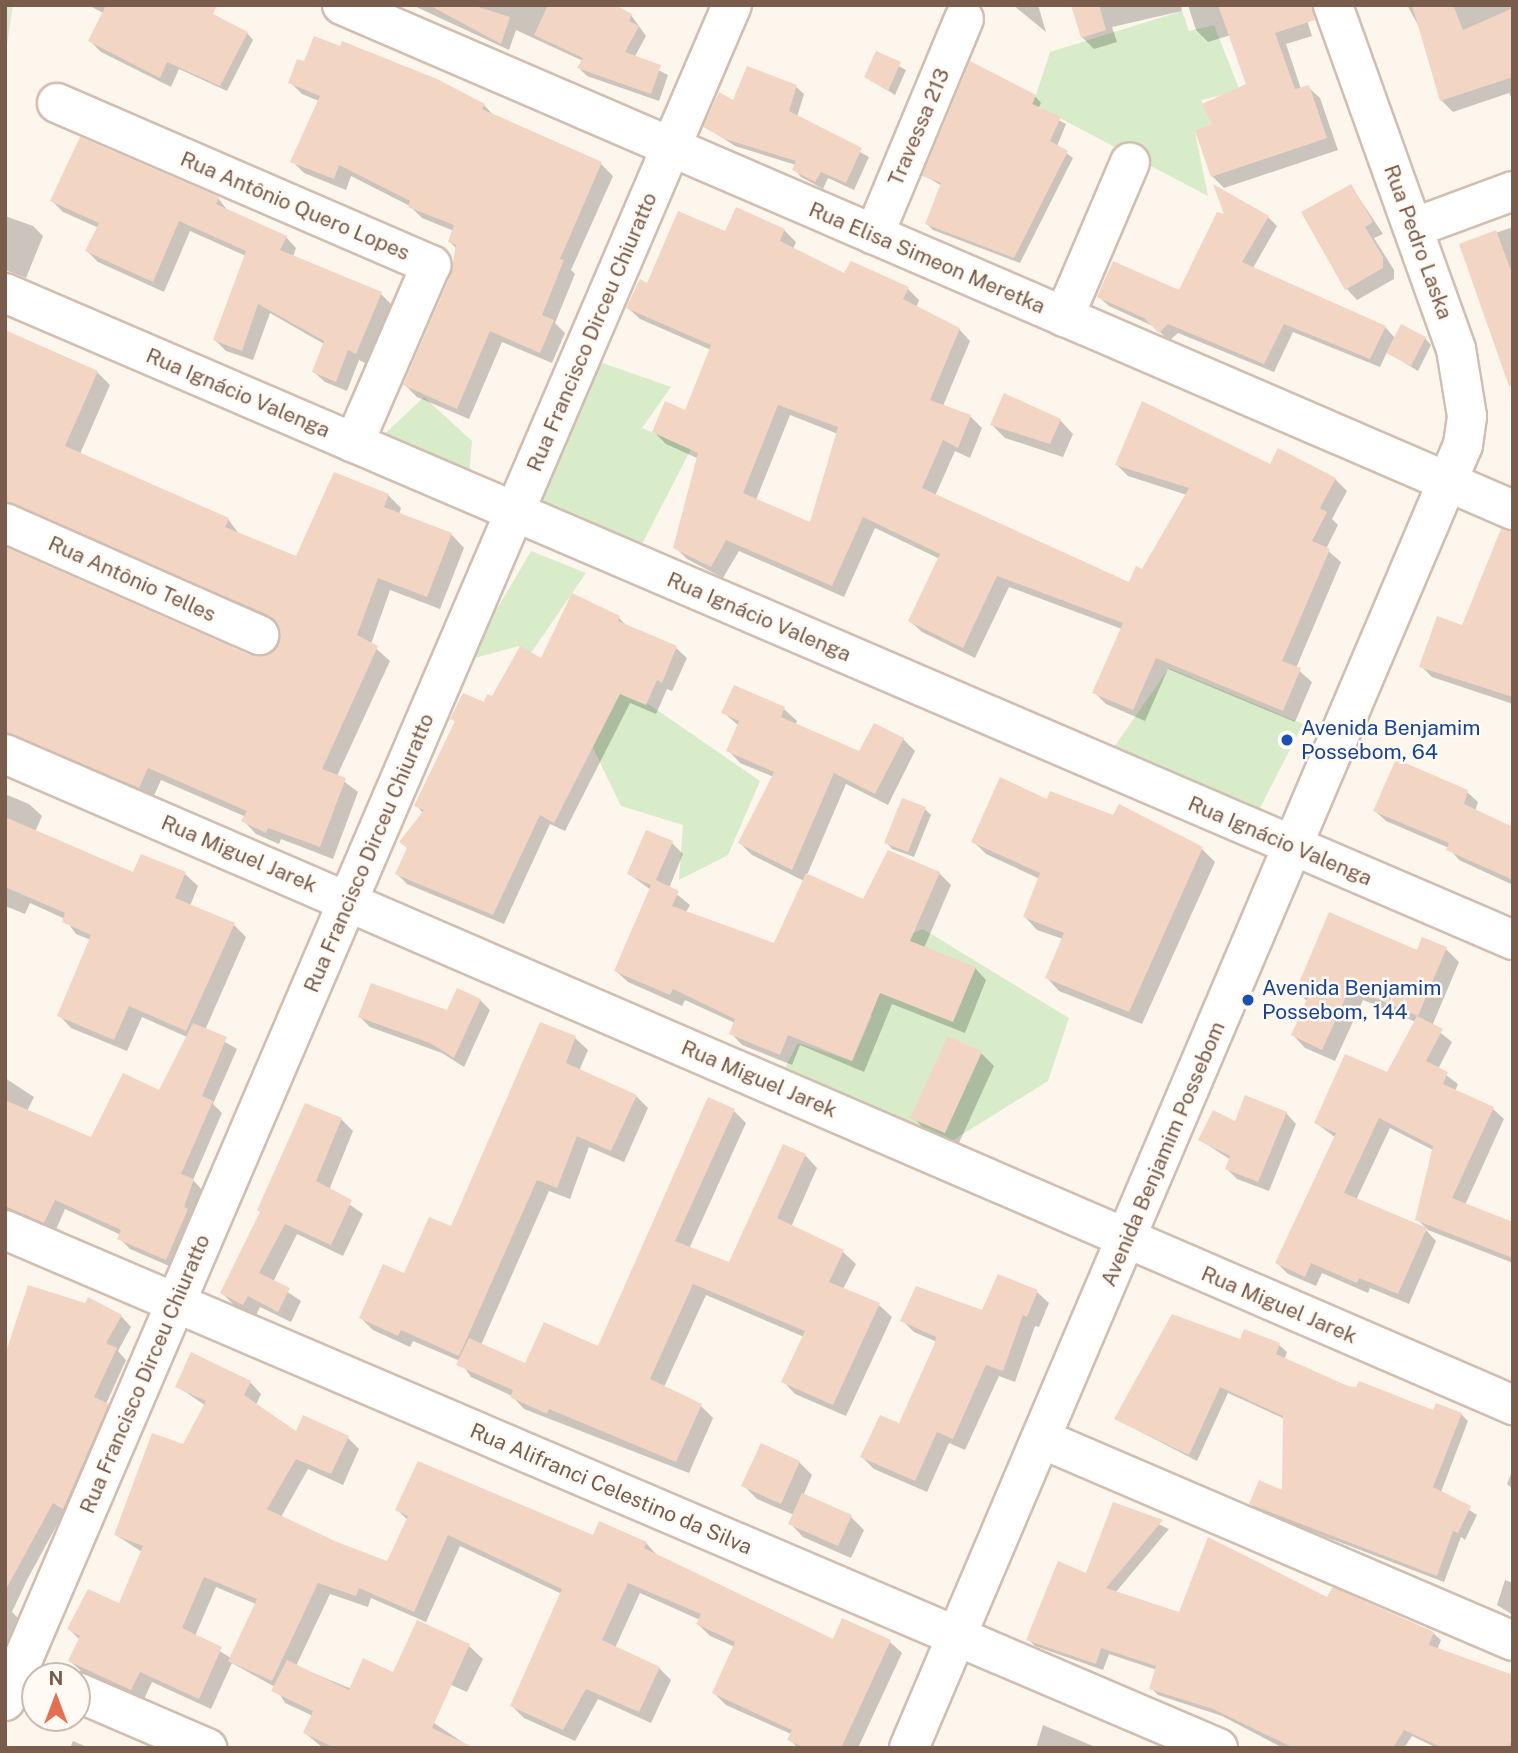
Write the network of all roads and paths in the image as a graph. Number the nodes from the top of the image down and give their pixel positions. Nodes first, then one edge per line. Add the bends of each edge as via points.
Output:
1 (342, 5) edge
2 (732, 5) edge
3 (1334, 5) edge
4 (964, 19) dead end
5 (57, 103) dead end
6 (671, 147) junction
7 (1130, 162) dead end
8 (1513, 191) edge
9 (1413, 228) junction
10 (874, 235) junction
11 (5, 293) edge
12 (1064, 317) junction
13 (354, 443) junction
14 (1450, 483) junction
15 (1513, 510) edge
16 (515, 512) junction
17 (5, 523) edge
18 (259, 635) dead end
19 (5, 754) edge
20 (1295, 847) junction
21 (348, 902) junction
22 (1513, 940) edge
23 (5, 1230) edge
24 (1127, 1239) junction
25 (176, 1303) junction
26 (1513, 1405) edge
27 (1042, 1439) junction
28 (957, 1636) junction
29 (1513, 1641) edge
30 (17, 1677) edge
31 (91, 1698) edge
32 (206, 1748) edge
33 (909, 1748) edge
34 (1218, 1748) edge

1 - 6 street, Rua Elisa Simeon Meretka
2 - 6 street, Rua Francisco Dirceu Chiuratto
3 - 9 street, Rua Pedro Laska
4 - 10 street, Travessa 213
5 - 13 street, Rua Antônio Quero Lopes via 431,265
6 - 10 street, Rua Elisa Simeon Meretka
6 - 16 street, Rua Francisco Dirceu Chiuratto
7 - 12 street
8 - 9 street
9 - 14 street, Rua Pedro Laska via 1465,382 1466,426
10 - 12 street, Rua Elisa Simeon Meretka
11 - 13 street, Rua Ignácio Valenga
12 - 14 street, Rua Elisa Simeon Meretka
13 - 16 street, Rua Ignácio Valenga
14 - 15 street, Rua Elisa Simeon Meretka
14 - 20 street, Avenida Benjamim Possebom
16 - 20 street, Rua Ignácio Valenga
16 - 21 street, Rua Francisco Dirceu Chiuratto
17 - 18 street, Rua Antônio Telles
19 - 21 street, Rua Miguel Jarek
20 - 22 street, Rua Ignácio Valenga
20 - 24 street, Avenida Benjamim Possebom
21 - 24 street, Rua Miguel Jarek
21 - 25 street, Rua Francisco Dirceu Chiuratto
23 - 25 street, Rua Alifranci Celestino da Silva
24 - 26 street, Rua Miguel Jarek
24 - 27 street, Avenida Benjamim Possebom
25 - 28 street, Rua Alifranci Celestino da Silva
25 - 30 street, Rua Francisco Dirceu Chiuratto
27 - 28 street, Avenida Benjamim Possebom
27 - 29 street
28 - 33 street, Avenida Benjamim Possebom
28 - 34 street, Rua Alifranci Celestino da Silva
31 - 32 street

